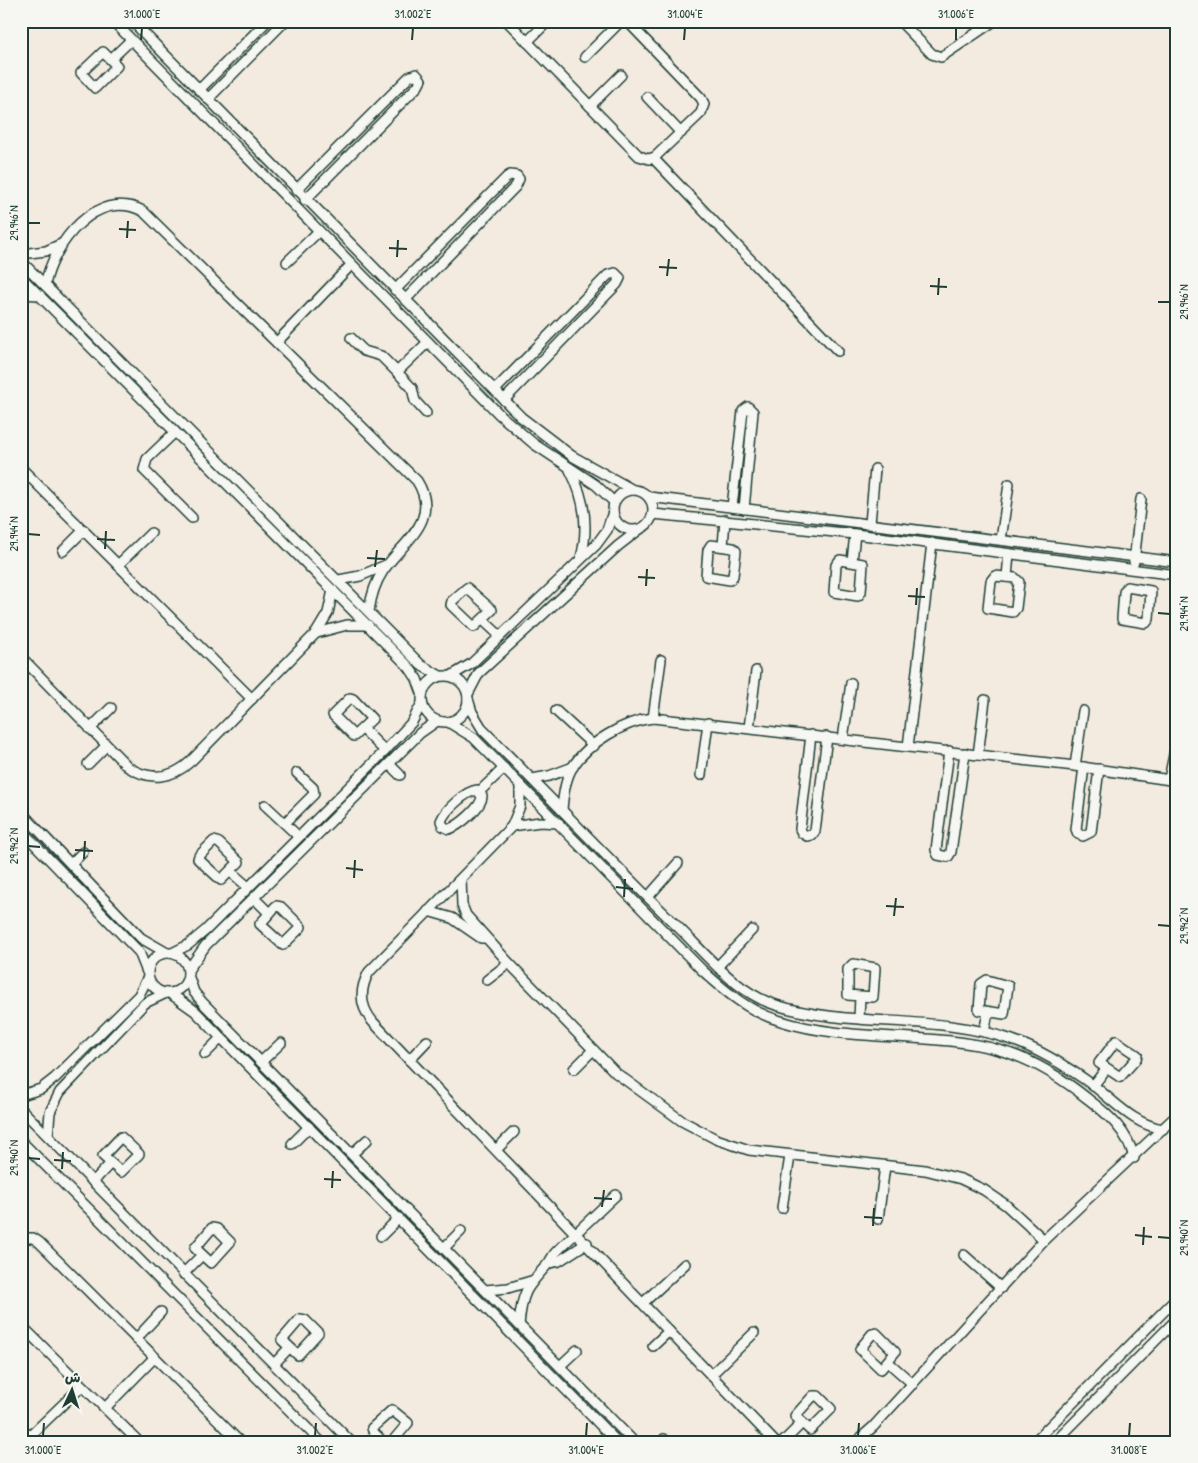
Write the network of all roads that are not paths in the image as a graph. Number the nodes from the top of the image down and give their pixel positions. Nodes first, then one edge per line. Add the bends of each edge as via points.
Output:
1 (113, 21) edge
2 (132, 21) edge
3 (267, 21) edge
4 (285, 21) edge
5 (507, 21) edge
6 (548, 21) edge
7 (621, 21) edge
8 (900, 21) edge
9 (993, 21) edge
10 (631, 23) edge
11 (254, 34) junction
12 (131, 40) junction
13 (528, 42) junction
14 (264, 43) junction
15 (585, 57) dead end
16 (111, 59) dead end
17 (621, 75) dead end
18 (198, 90) junction
19 (646, 97) dead end
20 (208, 100) junction
21 (590, 106) junction
22 (380, 107) junction
23 (389, 116) junction
24 (681, 133) junction
25 (264, 158) junction
26 (653, 158) junction
27 (254, 167) junction
28 (296, 190) junction
29 (306, 200) junction
30 (482, 203) junction
31 (491, 212) junction
32 (318, 232) junction
33 (61, 244) junction
34 (21, 254) edge
35 (21, 261) edge
36 (287, 262) dead end
37 (351, 265) junction
38 (21, 277) edge
39 (45, 285) junction
40 (395, 290) junction
41 (21, 294) edge
42 (40, 295) junction
43 (405, 300) junction
44 (584, 301) junction
45 (593, 310) junction
46 (70, 311) junction
47 (62, 319) junction
48 (352, 338) dead end
49 (277, 342) junction
50 (428, 342) junction
51 (838, 351) dead end
52 (397, 372) junction
53 (486, 382) junction
54 (495, 390) junction
55 (476, 391) junction
56 (504, 400) junction
57 (426, 413) dead end
58 (175, 432) junction
59 (740, 435) junction
60 (751, 436) junction
61 (21, 468) edge
62 (570, 469) junction
63 (875, 469) dead end
64 (1009, 484) dead end
65 (632, 490) junction
66 (649, 497) junction
67 (1141, 499) dead end
68 (614, 507) junction
69 (732, 507) junction
70 (744, 509) junction
71 (653, 514) junction
72 (192, 518) dead end
73 (725, 520) junction
74 (870, 523) junction
75 (640, 529) junction
76 (84, 530) junction
77 (151, 533) dead end
78 (855, 534) junction
79 (1002, 540) junction
80 (932, 543) junction
81 (723, 546) junction
82 (63, 551) dead end
83 (1009, 554) junction
84 (1134, 557) junction
85 (581, 560) junction
86 (852, 561) junction
87 (1177, 562) edge
88 (388, 563) junction
89 (118, 565) junction
90 (1137, 570) junction
91 (1177, 575) edge
92 (1007, 577) junction
93 (339, 580) junction
94 (1138, 588) junction
95 (333, 590) junction
96 (369, 611) junction
97 (483, 620) junction
98 (368, 625) junction
99 (316, 633) junction
100 (500, 636) junction
101 (21, 657) edge
102 (414, 657) junction
103 (661, 660) dead end
104 (407, 665) junction
105 (756, 671) dead end
106 (440, 676) junction
107 (451, 676) junction
108 (851, 683) dead end
109 (422, 693) junction
110 (468, 696) junction
111 (252, 699) junction
112 (985, 700) dead end
113 (422, 703) junction
114 (111, 708) dead end
115 (556, 710) dead end
116 (1083, 711) dead end
117 (653, 718) junction
118 (437, 721) junction
119 (448, 722) junction
120 (708, 723) junction
121 (749, 728) junction
122 (90, 729) junction
123 (363, 729) junction
124 (483, 730) junction
125 (811, 735) junction
126 (826, 737) junction
127 (474, 738) junction
128 (842, 739) junction
129 (1177, 740) edge
130 (106, 746) junction
131 (594, 746) junction
132 (908, 747) junction
133 (385, 751) junction
134 (949, 751) junction
135 (965, 753) junction
136 (978, 755) junction
137 (88, 764) dead end
138 (389, 764) junction
139 (573, 767) junction
140 (1080, 767) junction
141 (504, 768) junction
142 (1098, 769) junction
143 (297, 773) dead end
144 (400, 775) dead end
145 (701, 775) dead end
146 (532, 778) junction
147 (1173, 780) edge
148 (520, 785) junction
149 (479, 792) junction
150 (804, 800) junction
151 (819, 802) junction
152 (266, 804) dead end
153 (562, 810) junction
154 (21, 812) edge
155 (285, 823) junction
156 (940, 823) junction
157 (559, 824) junction
158 (955, 825) junction
159 (512, 826) junction
160 (21, 830) edge
161 (298, 836) junction
162 (84, 852) dead end
163 (678, 863) dead end
164 (71, 864) junction
165 (231, 872) junction
166 (461, 878) junction
167 (247, 886) junction
168 (648, 897) junction
169 (254, 898) junction
170 (428, 911) junction
171 (268, 912) junction
172 (752, 930) dead end
173 (485, 938) junction
174 (169, 953) junction
175 (509, 963) junction
176 (718, 966) junction
177 (188, 972) junction
178 (147, 974) junction
179 (487, 980) dead end
180 (168, 994) junction
181 (860, 997) junction
182 (203, 1002) junction
183 (195, 1010) junction
184 (988, 1013) junction
185 (859, 1018) junction
186 (894, 1022) junction
187 (984, 1032) junction
188 (221, 1038) junction
189 (893, 1038) junction
190 (427, 1041) dead end
191 (281, 1043) dead end
192 (592, 1050) junction
193 (205, 1054) dead end
194 (409, 1060) junction
195 (261, 1062) junction
196 (1106, 1069) dead end
197 (574, 1070) dead end
198 (1093, 1086) junction
199 (21, 1095) edge
200 (21, 1110) edge
201 (1177, 1115) edge
202 (309, 1127) junction
203 (1163, 1129) junction
204 (514, 1132) dead end
205 (48, 1136) junction
206 (367, 1140) dead end
207 (21, 1141) edge
208 (292, 1144) dead end
209 (496, 1150) junction
210 (352, 1154) junction
211 (790, 1156) junction
212 (1134, 1158) junction
213 (110, 1164) dead end
214 (885, 1166) junction
215 (93, 1182) junction
216 (380, 1182) junction
217 (371, 1190) junction
218 (616, 1195) dead end
219 (782, 1208) dead end
220 (399, 1218) junction
221 (878, 1219) dead end
222 (462, 1231) dead end
223 (576, 1232) junction
224 (381, 1236) dead end
225 (21, 1238) edge
226 (1044, 1240) junction
227 (587, 1244) junction
228 (444, 1248) junction
229 (964, 1255) dead end
230 (201, 1256) dead end
231 (549, 1263) junction
232 (685, 1264) dead end
233 (183, 1274) junction
234 (531, 1281) junction
235 (1001, 1288) junction
236 (485, 1290) junction
237 (1177, 1298) edge
238 (643, 1303) junction
239 (161, 1312) dead end
240 (1177, 1319) edge
241 (21, 1325) edge
242 (519, 1325) junction
243 (670, 1331) junction
244 (754, 1333) dead end
245 (136, 1339) junction
246 (654, 1346) dead end
247 (289, 1348) dead end
248 (577, 1350) dead end
249 (155, 1357) junction
250 (888, 1362) dead end
251 (274, 1364) junction
252 (560, 1366) junction
253 (712, 1375) junction
254 (913, 1384) junction
255 (82, 1386) junction
256 (105, 1408) junction
257 (614, 1421) junction
258 (801, 1424) dead end
259 (21, 1428) edge
260 (606, 1430) junction
261 (32, 1439) edge
262 (769, 1440) edge
263 (379, 1441) edge
264 (139, 1442) edge
265 (240, 1442) edge
266 (320, 1442) edge
267 (351, 1442) edge
268 (392, 1442) edge
269 (617, 1442) edge
270 (634, 1442) edge
271 (783, 1442) edge
272 (856, 1442) edge
273 (1034, 1442) edge
274 (1055, 1442) edge

1 - 12 street
2 - 18 street
3 - 11 street
4 - 14 street
5 - 13 street
6 - 13 street
7 - 15 street
8 - 9 street via 932,54 941,57
10 - 24 street via 703,101 703,111
11 - 14 street
11 - 18 street
12 - 16 street
12 - 27 street
13 - 21 street
14 - 20 street
17 - 21 street
18 - 20 street
19 - 24 street
20 - 25 street
21 - 26 street via 639,156
22 - 23 street
22 - 23 street via 412,75 419,76 418,86
22 - 28 street
23 - 29 street
24 - 26 street
25 - 27 street
25 - 28 street
26 - 51 street
27 - 32 street
28 - 29 street
29 - 40 street
30 - 31 street
30 - 31 street via 510,175 517,176 516,186
30 - 40 street
31 - 43 street
32 - 36 street
32 - 37 street
33 - 34 street via 46,252
33 - 39 street via 52,260
33 - 49 street via 98,210 117,204 137,208 148,214
35 - 39 street
37 - 49 street
37 - 50 street
38 - 42 street
39 - 46 street
40 - 43 street
41 - 42 street
42 - 47 street
43 - 53 street
44 - 45 street
44 - 45 street via 611,273 618,274 617,284
44 - 54 street
45 - 56 street
46 - 47 street
46 - 93 street
47 - 58 street
48 - 52 street via 364,351 381,356
49 - 88 street via 420,487 425,505 422,521 415,534
50 - 52 street
50 - 55 street
52 - 57 street via 412,388 415,400
53 - 54 street
53 - 55 street
54 - 56 street
55 - 62 street via 516,430
56 - 65 street via 558,446
58 - 72 street via 148,459 144,470
58 - 95 street
59 - 60 street
59 - 60 street via 744,409 748,407 753,412
59 - 69 street
60 - 70 street
61 - 76 street
62 - 68 street via 596,485
62 - 85 street via 579,488 585,514
63 - 74 street
64 - 79 street
65 - 66 street
65 - 68 street via 624,492
66 - 69 street
66 - 71 street
67 - 84 street
68 - 75 street via 616,520 622,527
68 - 85 street via 602,538
69 - 70 street
70 - 74 street
71 - 73 street
71 - 75 street
73 - 78 street
73 - 81 street
74 - 79 street
75 - 110 street via 479,673
76 - 82 street
76 - 89 street
77 - 89 street
78 - 80 street
78 - 86 street
79 - 84 street
80 - 83 street
80 - 132 street
81 - 81 street via 708,548 707,578 728,581 732,578 736,551
83 - 90 street
83 - 92 street
84 - 87 street
84 - 90 street
85 - 100 street
86 - 86 street via 836,563 835,594 856,597 861,594 864,566
88 - 93 street via 365,574
88 - 96 street via 375,586
89 - 111 street
90 - 91 street
90 - 94 street
92 - 92 street via 991,578 989,610 1016,610 1019,582 1016,578
93 - 96 street
94 - 94 street via 1124,590 1122,620 1144,624 1148,621 1152,593 1149,589
95 - 98 street
95 - 99 street via 328,613
96 - 102 street
97 - 97 street via 491,608 471,589 466,589 452,602 452,608 472,626
97 - 100 street
98 - 99 street via 347,625
98 - 104 street
99 - 111 street
100 - 107 street via 471,664
101 - 122 street
102 - 104 street
102 - 106 street via 426,669
103 - 117 street
104 - 109 street via 418,679
105 - 121 street
106 - 107 street
106 - 109 street via 431,680
107 - 110 street via 460,681
108 - 128 street
109 - 113 street
110 - 119 street via 463,714
110 - 124 street
111 - 130 street via 191,761 172,774 157,777 142,774 128,767
112 - 136 street
113 - 118 street via 429,716
113 - 133 street via 412,722
114 - 122 street
115 - 131 street
116 - 140 street
117 - 120 street
117 - 131 street via 626,724
118 - 119 street
118 - 138 street
119 - 127 street
120 - 121 street
120 - 145 street
121 - 125 street
122 - 130 street
123 - 123 street via 372,716 353,698 348,698 333,717 352,736
123 - 133 street
124 - 127 street
124 - 146 street
125 - 126 street
125 - 150 street
126 - 128 street
126 - 151 street
127 - 141 street
128 - 132 street
129 - 147 street
130 - 137 street
131 - 139 street
132 - 134 street
133 - 161 street
134 - 135 street
134 - 156 street
135 - 136 street
135 - 158 street
136 - 140 street
138 - 144 street
138 - 169 street
139 - 146 street
139 - 153 street via 564,792
140 - 142 street
140 - 142 street via 1076,829 1083,836 1090,832
141 - 148 street
141 - 149 street
142 - 147 street
143 - 155 street via 313,788 314,794
146 - 153 street
148 - 157 street
148 - 159 street via 520,806
149 - 149 street via 471,791 444,815 441,821 444,826 449,829 455,827 480,804
150 - 151 street
150 - 151 street via 800,829 807,836 815,831
152 - 155 street
153 - 168 street
154 - 164 street
155 - 161 street
156 - 158 street
156 - 158 street via 936,850 943,858 951,852
157 - 159 street via 540,822
157 - 189 street via 702,970 752,1010 794,1025
159 - 166 street
160 - 178 street via 139,952
161 - 167 street
162 - 164 street
163 - 168 street
164 - 174 street via 141,938
165 - 165 street via 238,860 217,842 198,856 199,863 219,880
165 - 167 street
166 - 170 street
166 - 173 street via 464,911
167 - 174 street via 197,938
168 - 176 street
169 - 171 street
169 - 177 street via 206,945
170 - 173 street via 452,918
170 - 194 street via 369,972 362,991 368,1017
171 - 171 street via 260,926 285,944 299,930 300,924 278,906
172 - 176 street
173 - 175 street
174 - 177 street via 184,961
174 - 178 street via 154,959
175 - 179 street
175 - 192 street
176 - 185 street via 741,986 775,1005
177 - 180 street via 182,988
177 - 182 street via 194,992
178 - 180 street via 152,986
178 - 199 street via 139,995 55,1078 41,1089
180 - 183 street
180 - 205 street via 145,1004 60,1092 50,1112
181 - 181 street via 871,998 874,995 875,970 872,966 853,964 848,969 847,993
181 - 185 street
182 - 183 street
182 - 195 street
183 - 188 street
184 - 184 street via 1005,1013 1007,984 982,982 978,1008
184 - 187 street
185 - 186 street
186 - 187 street
186 - 189 street
187 - 198 street via 1026,1045
188 - 193 street
188 - 202 street
189 - 212 street via 987,1047 1046,1070 1079,1092 1117,1125
190 - 194 street
191 - 195 street
192 - 197 street
192 - 211 street via 647,1098 695,1129 732,1145
194 - 209 street
195 - 210 street
196 - 198 street
198 - 203 street via 1135,1119
200 - 205 street
201 - 203 street
202 - 208 street
202 - 217 street
203 - 212 street
204 - 209 street
205 - 215 street
206 - 210 street
207 - 266 street
209 - 223 street
210 - 216 street
211 - 214 street
211 - 219 street
212 - 226 street
213 - 215 street
214 - 221 street
214 - 226 street via 937,1172 972,1184 1006,1205
215 - 233 street
216 - 217 street
216 - 228 street
217 - 220 street
218 - 223 street
220 - 224 street
220 - 260 street
222 - 228 street
223 - 227 street
223 - 231 street via 552,1255
225 - 245 street via 33,1238 39,1242
226 - 235 street
227 - 231 street via 559,1261
227 - 238 street
228 - 236 street
229 - 235 street
230 - 233 street
231 - 234 street
232 - 238 street
233 - 251 street
234 - 236 street
234 - 242 street via 522,1302
235 - 254 street
236 - 242 street
237 - 273 street
238 - 243 street
239 - 245 street
240 - 274 street
241 - 255 street
242 - 252 street
243 - 246 street
243 - 253 street
244 - 253 street
245 - 249 street
247 - 251 street
248 - 252 street
249 - 256 street
249 - 265 street
250 - 254 street
251 - 267 street
252 - 257 street
253 - 262 street
254 - 272 street
255 - 256 street
255 - 261 street
256 - 264 street
257 - 260 street
257 - 270 street
258 - 271 street
259 - 261 street
260 - 269 street
263 - 268 street via 372,1428 393,1410 408,1425

